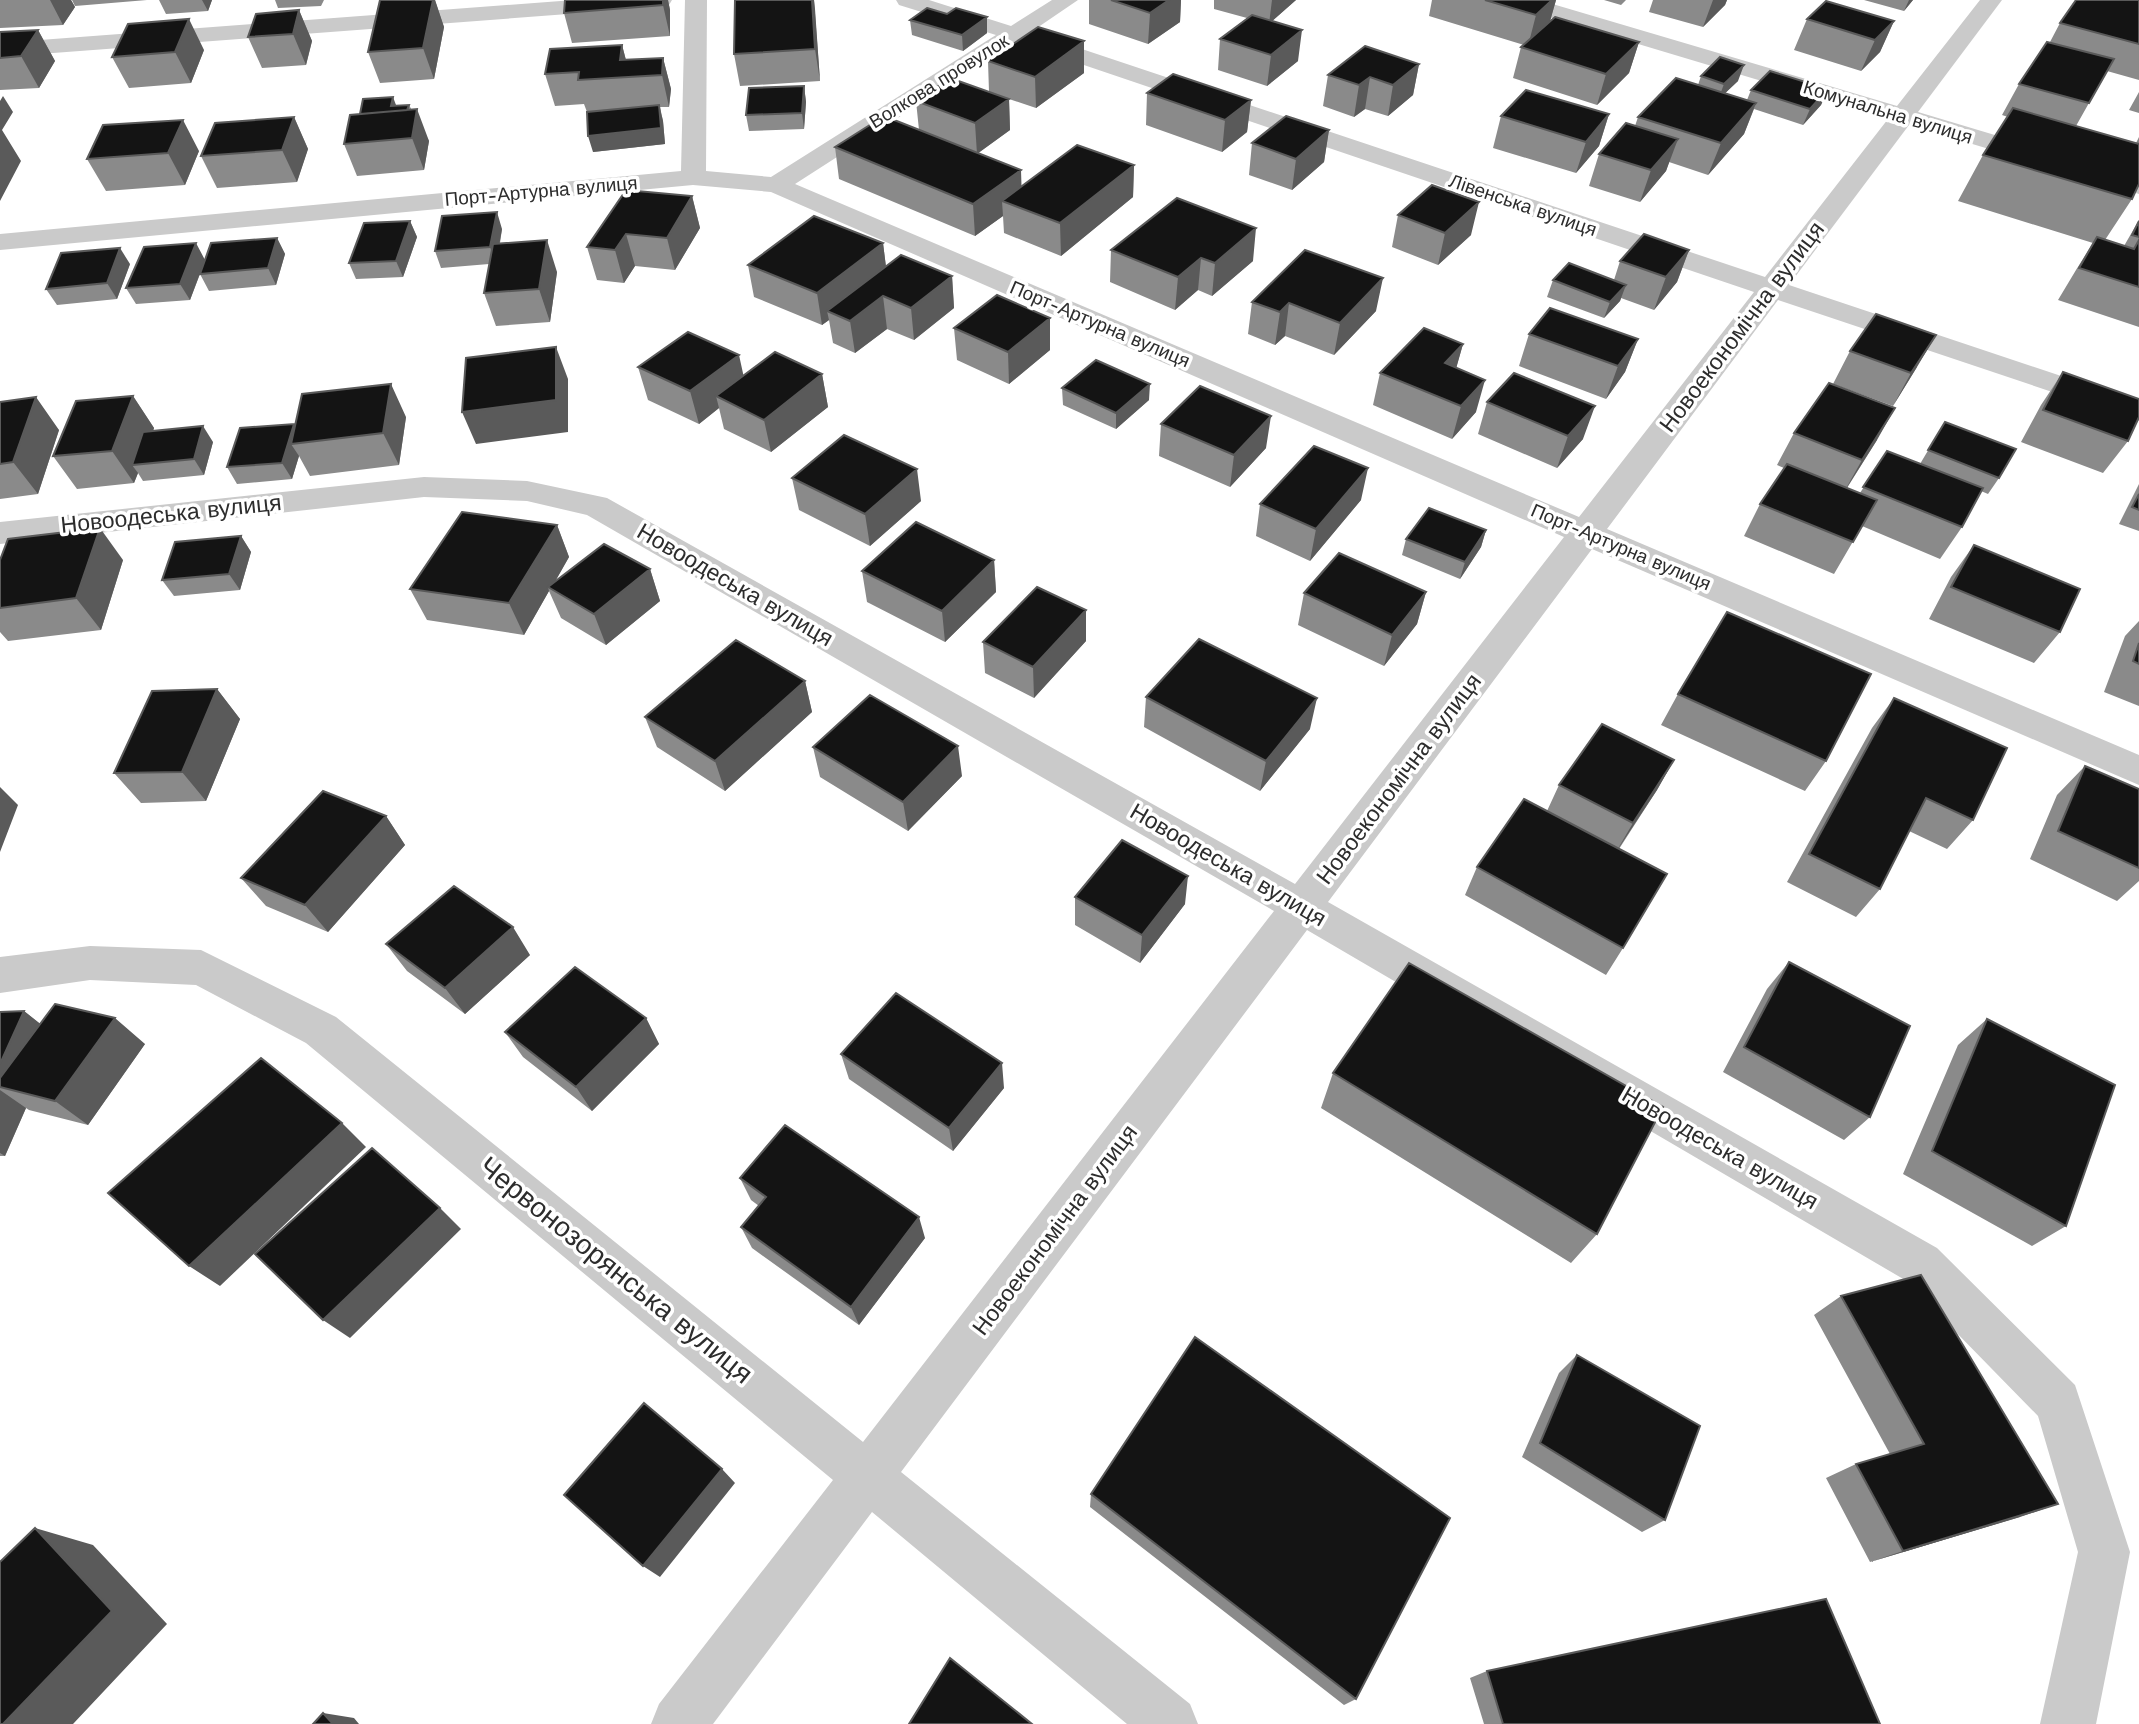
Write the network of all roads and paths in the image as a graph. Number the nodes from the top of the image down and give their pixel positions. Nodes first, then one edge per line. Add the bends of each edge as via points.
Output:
1 (661, 0) edge
2 (696, 0) edge
3 (907, 0) edge
4 (1067, 0) edge
5 (1516, 0) edge
6 (1991, 0) edge
7 (1014, 34) junction
8 (0, 50) edge
9 (1903, 117) junction
10 (692, 177) junction
11 (776, 185) junction
12 (2139, 186) edge
13 (0, 242) edge
14 (1771, 289) junction
15 (2139, 412) edge
16 (0, 533) edge
17 (1587, 533) junction
18 (2139, 771) edge
19 (1302, 907) junction
20 (0, 975) edge
21 (868, 1475) junction
22 (679, 1724) edge
23 (1170, 1724) edge
24 (2068, 1724) edge

1 - 8 street
2 - 10 street
3 - 7 street, Лівенська вулиця
4 - 7 street, Волкова провулок
5 - 9 street, Комунальна вулиця
6 - 9 street, Новоекономічна вулиця
7 - 11 street, Волкова провулок
7 - 14 street, Лівенська вулиця
9 - 12 street, Комунальна вулиця
9 - 14 street, Новоекономічна вулиця
10 - 11 street, Порт-Артурна вулиця
10 - 13 street, Порт-Артурна вулиця
11 - 17 street, Порт-Артурна вулиця
14 - 15 street, Лівенська вулиця
14 - 17 street, Новоекономічна вулиця
16 - 19 street, Новоодеська вулиця via 424,487 527,491 596,506
17 - 18 street, Порт-Артурна вулиця
17 - 19 street, Новоекономічна вулиця
19 - 21 street, Новоекономічна вулиця
19 - 24 street, Новоодеська вулиця via 1921,1264 2058,1402 2104,1552
20 - 21 street, Червонозорянська вулиця via 90,963 201,968 321,1030
21 - 22 street, Новоекономічна вулиця
21 - 23 street, Червонозорянська вулиця

